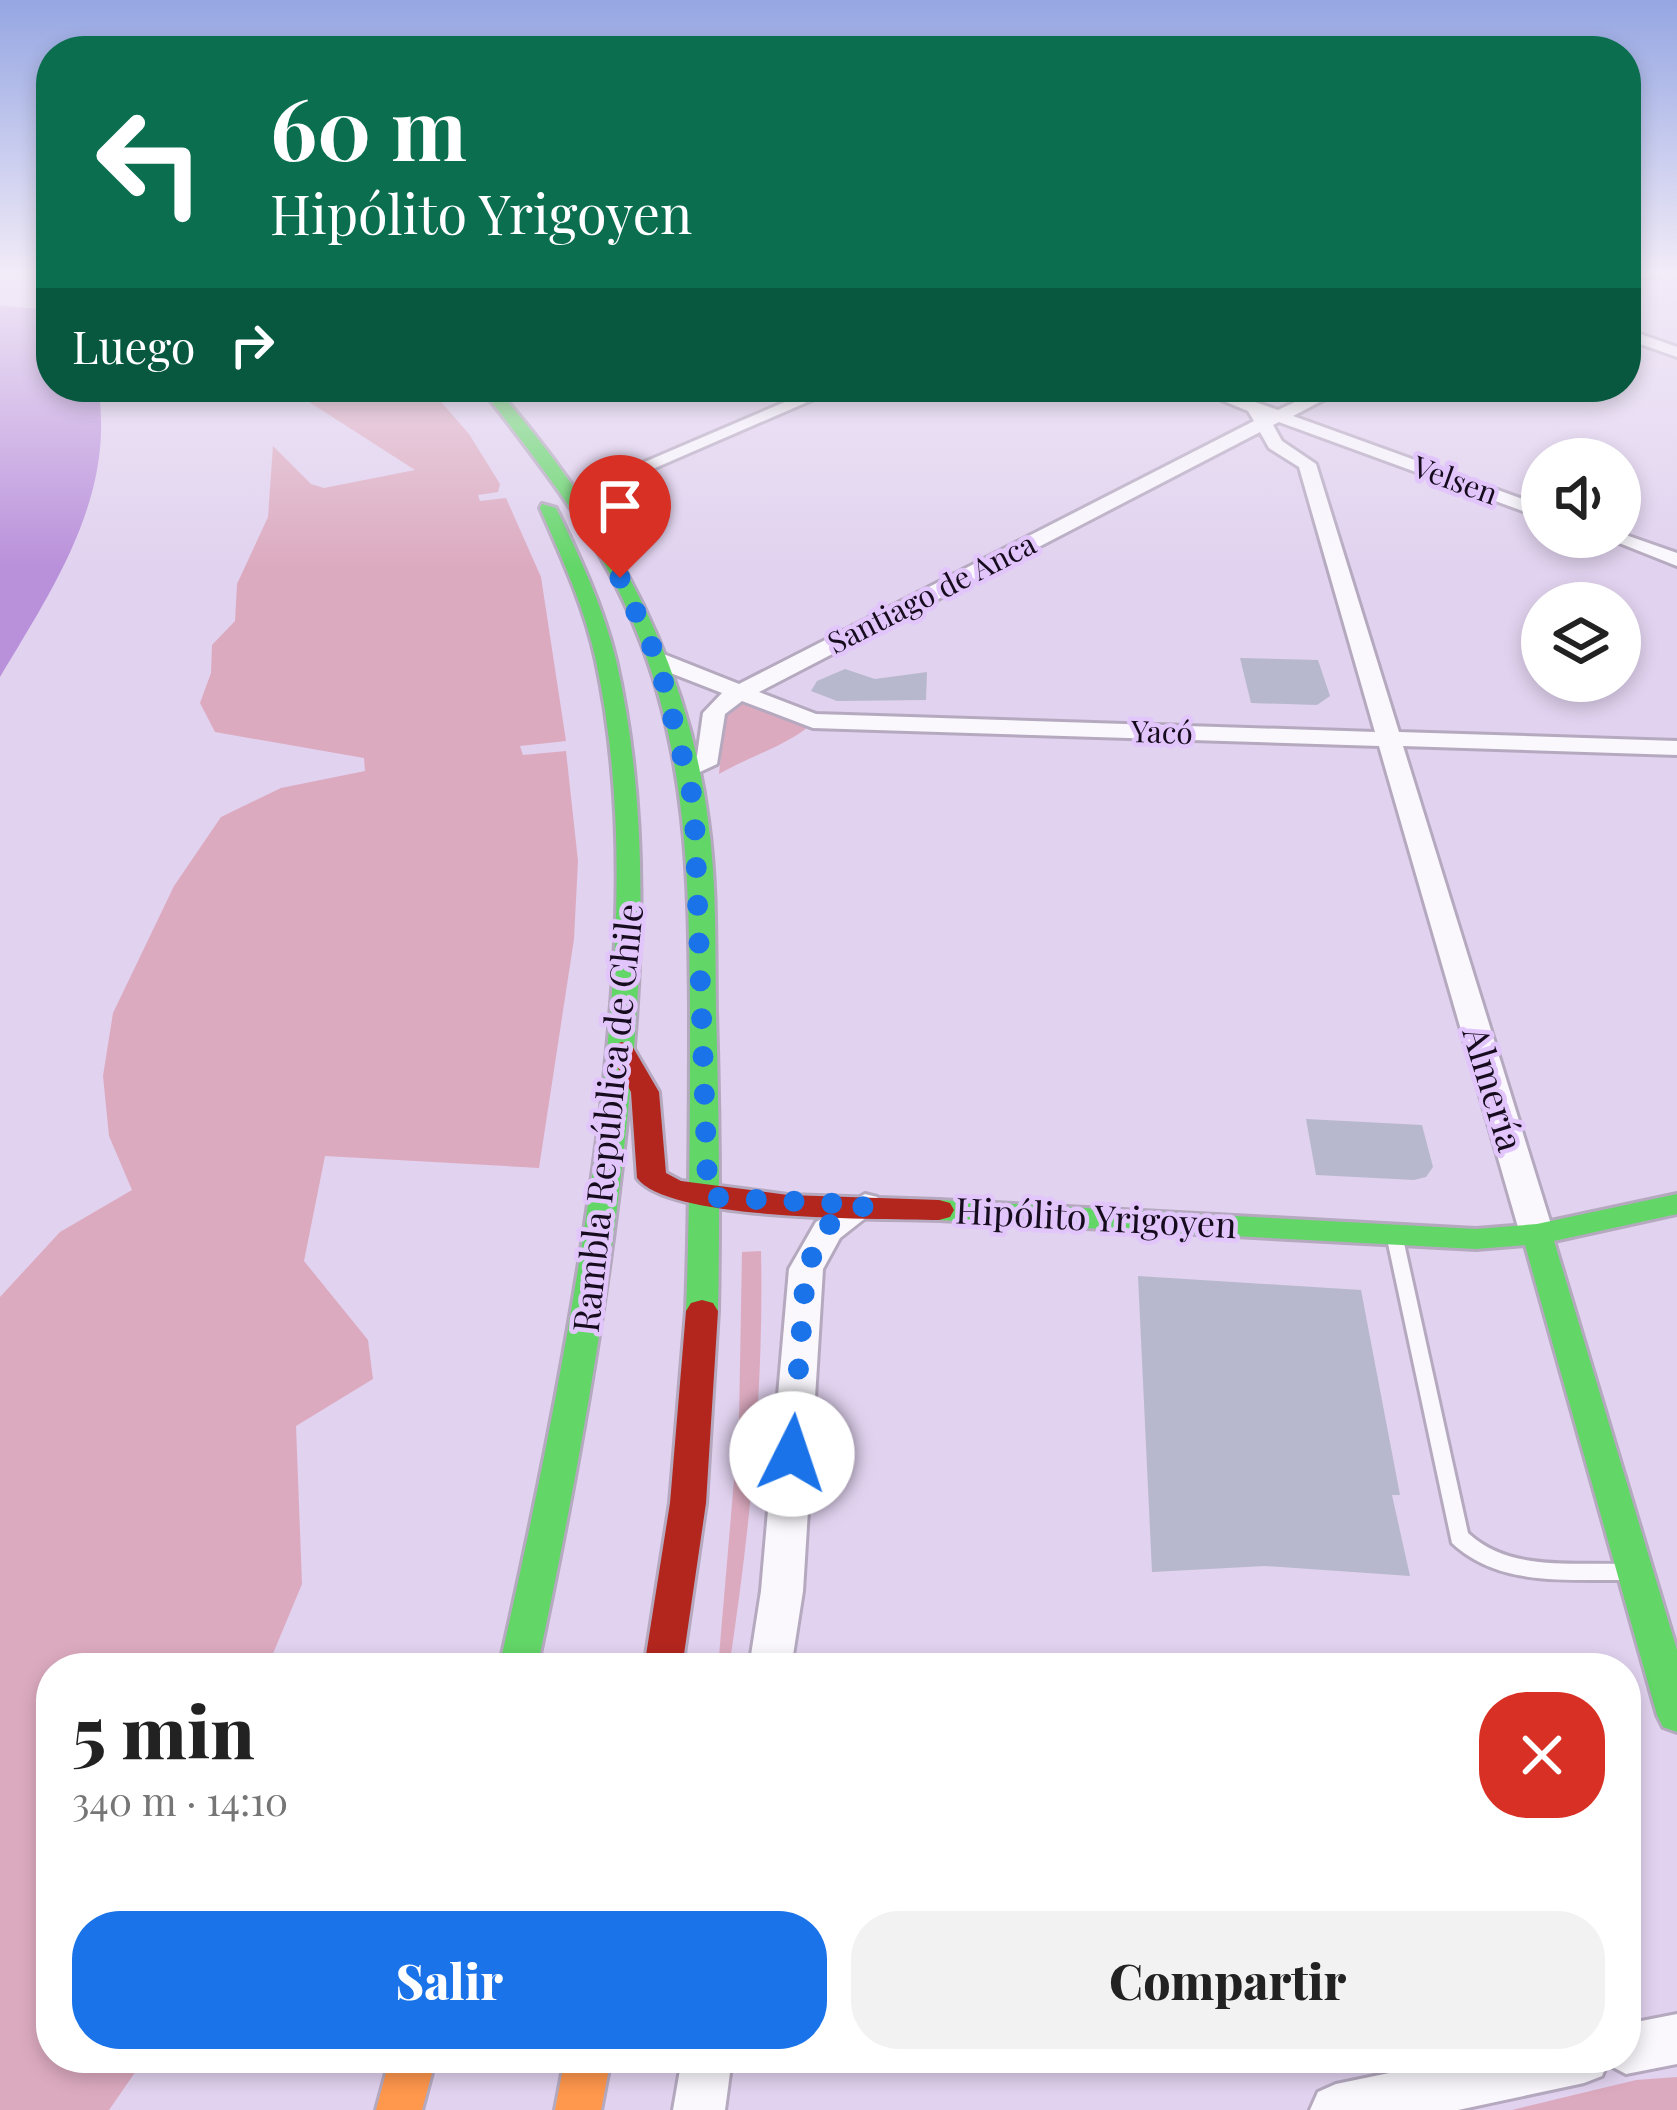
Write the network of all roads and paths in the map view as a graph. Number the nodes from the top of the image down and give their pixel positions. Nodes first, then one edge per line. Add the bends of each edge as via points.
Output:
1 (476, 402) edge
2 (502, 402) edge
3 (798, 402) edge
4 (1232, 402) edge
5 (1309, 402) edge
6 (1299, 407) junction
7 (1266, 417) junction
8 (1312, 428) junction
9 (1216, 449) junction
10 (1368, 450) junction
11 (1302, 455) junction
12 (574, 496) junction
13 (1521, 505) edge
14 (1641, 547) edge
15 (1677, 560) edge
16 (658, 660) junction
17 (740, 692) junction
18 (1390, 740) junction
19 (1677, 748) edge
20 (689, 770) junction
21 (621, 1050) junction
22 (708, 1197) junction
23 (1677, 1204) edge
24 (866, 1205) junction
25 (1394, 1234) junction
26 (1537, 1234) junction
27 (1635, 1573) junction
28 (521, 1653) edge
29 (666, 1653) edge
30 (772, 1653) edge
31 (1677, 1714) edge
32 (1677, 2038) edge
33 (1641, 2046) edge
34 (409, 2073) edge
35 (585, 2073) edge
36 (705, 2073) edge
37 (1512, 2073) edge
38 (399, 2110) edge
39 (578, 2110) edge
40 (699, 2110) edge
41 (1336, 2110) edge

1 - 21 main road, Rambla República de Chile via 559,528 607,662 629,799 632,942
2 - 12 main road, Rambla República de Chile
3 - 12 street
4 - 7 street, Velsen
5 - 6 street, Santiago de Anca
6 - 7 street, Santiago de Anca
6 - 8 street, Almería
7 - 8 street, Velsen
7 - 9 street, Santiago de Anca
7 - 11 street, Almería
8 - 10 street, Velsen
8 - 11 street, Almería via 1321,439
9 - 11 street, Santiago de Anca
9 - 17 street, Santiago de Anca
10 - 11 street, Velsen
10 - 13 street, Velsen
11 - 18 street, Almería
12 - 16 main road, Rambla República de Chile
14 - 15 street
16 - 17 street, Yacó
16 - 20 main road, Rambla República de Chile
17 - 18 street, Yacó via 827,723
17 - 20 street via 717,706 709,759
18 - 19 street, Yacó
18 - 26 street, Almería
20 - 22 main road, Rambla República de Chile
21 - 22 main road, Hipólito Yrigoyen via 645,1092 652,1178
21 - 28 main road, Rambla República de Chile via 583,1357
22 - 24 main road, Hipólito Yrigoyen
22 - 29 main road, Rambla República de Chile via 698,1423
23 - 26 main road, Hipólito Yrigoyen
24 - 25 main road, Hipólito Yrigoyen
24 - 30 street via 827,1226 806,1269
25 - 26 main road, Hipólito Yrigoyen
25 - 27 lane via 1459,1538 1493,1564
26 - 27 main road, Almería
27 - 31 main road, Almería
32 - 33 street
34 - 38 main road
35 - 39 main road
36 - 40 street
37 - 41 street

